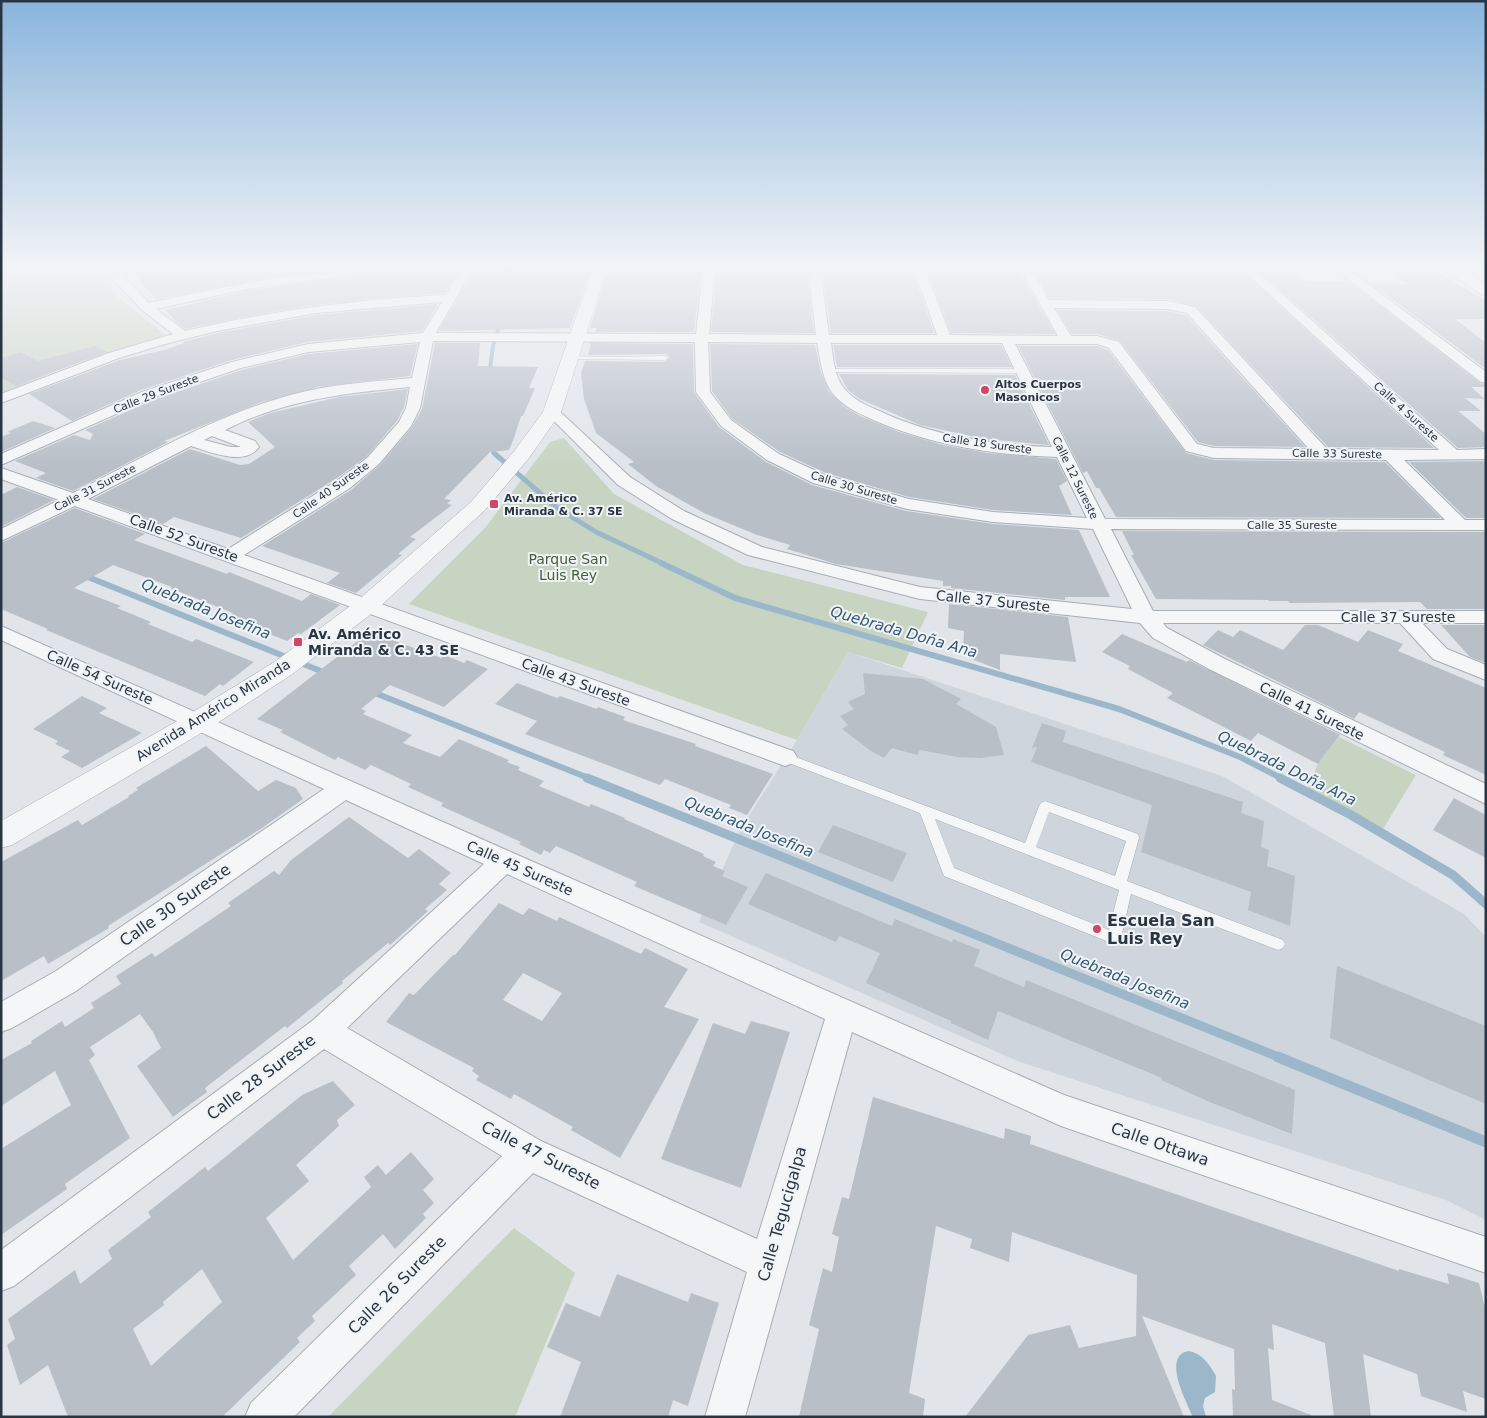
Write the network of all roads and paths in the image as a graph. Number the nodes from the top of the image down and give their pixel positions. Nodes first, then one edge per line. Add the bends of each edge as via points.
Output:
1 (182, 335) edge
2 (944, 335) edge
3 (1064, 335) edge
4 (1215, 335) edge
5 (1321, 335) edge
6 (1428, 335) edge
7 (427, 336) junction
8 (576, 337) junction
9 (702, 338) junction
10 (822, 338) junction
11 (945, 339) junction
12 (1006, 339) junction
13 (1066, 339) junction
14 (569, 358) junction
15 (665, 358) dead end
16 (829, 370) junction
17 (1021, 371) junction
18 (1486, 379) edge
19 (418, 382) junction
20 (1, 400) edge
21 (552, 412) junction
22 (211, 430) junction
23 (190, 441) junction
24 (1190, 445) joint
25 (1062, 452) junction
26 (1321, 453) junction
27 (1453, 454) junction
28 (1486, 454) edge
29 (1390, 455) junction
30 (1, 460) edge
31 (1, 473) edge
32 (75, 498) junction
33 (1098, 524) junction
34 (1460, 525) junction
35 (1486, 525) edge
36 (5, 534) edge
37 (231, 556) junction
38 (366, 606) junction
39 (1146, 616) junction
40 (1405, 617) junction
41 (1486, 617) edge
42 (1, 632) edge
43 (1486, 673) edge
44 (198, 722) junction
45 (785, 757) joint
46 (344, 788) junction
47 (1486, 795) edge
48 (925, 810) junction
49 (1, 836) edge
50 (1029, 850) junction
51 (504, 861) junction
52 (1123, 885) junction
53 (1278, 944) dead end
54 (842, 1013) junction
55 (1, 1018) edge
56 (322, 1032) junction
57 (529, 1153) junction
58 (1486, 1255) edge
59 (768, 1263) junction
60 (1, 1273) edge
61 (265, 1417) edge
62 (725, 1417) edge

1 - 20 street via 71,371
2 - 11 street
3 - 13 street
4 - 26 street
5 - 27 street, Calle 4 Sureste
6 - 18 street
7 - 8 street, Calle 29 Sureste
7 - 19 street, Calle 40 Sureste
7 - 30 street, Calle 29 Sureste via 308,348 237,365 147,395
8 - 9 street, Calle 29 Sureste
8 - 14 street, Avenida Américo Miranda
9 - 10 street, Calle 29 Sureste
9 - 33 street, Calle 30 Sureste via 703,392 726,423 773,457 819,479 907,504 993,517
10 - 11 street, Calle 29 Sureste
10 - 16 street, Calle 18 Sureste
11 - 12 street, Calle 29 Sureste
12 - 13 street, Calle 29 Sureste
12 - 17 street, Calle 12 Sureste
13 - 24 street, Calle 29 Sureste via 1102,340 1114,345
14 - 15 lane
14 - 21 street, Avenida Américo Miranda
16 - 17 lane
16 - 25 street, Calle 18 Sureste via 834,383 853,404 906,428 966,444
17 - 25 street, Calle 12 Sureste
19 - 22 street, Calle 31 Sureste via 343,388 292,399
19 - 37 street, Calle 40 Sureste via 413,408 406,423 373,460 306,510
21 - 38 street, Avenida Américo Miranda via 478,506
21 - 39 street, Calle 37 Sureste via 624,481 678,515 755,551 920,593
22 - 23 street, Calle 31 Sureste
22 - 23 street via 251,447 246,452 235,453
23 - 32 street, Calle 31 Sureste
24 - 26 street, Calle 33 Sureste via 1214,453
25 - 33 street, Calle 12 Sureste
26 - 29 street, Calle 33 Sureste
27 - 28 street, Calle 33 Sureste
27 - 29 street, Calle 33 Sureste
29 - 34 street
31 - 32 street, Calle 52 Sureste
32 - 36 street, Calle 31 Sureste
32 - 37 street, Calle 52 Sureste
33 - 34 street, Calle 35 Sureste
33 - 39 street, Calle 12 Sureste
34 - 35 street, Calle 35 Sureste
37 - 38 street, Calle 52 Sureste
38 - 44 street, Avenida Américo Miranda via 282,669
38 - 45 street, Calle 43 Sureste
39 - 40 street, Calle 37 Sureste
39 - 47 street, Calle 41 Sureste via 1160,633 1217,664
40 - 41 street, Calle 37 Sureste
40 - 43 street via 1440,654
42 - 44 street, Calle 54 Sureste
44 - 46 street, Calle 45 Sureste
44 - 49 street, Avenida Américo Miranda
45 - 48 lane
46 - 51 street, Calle 45 Sureste
46 - 55 street, Calle 30 Sureste via 66,981
48 - 50 lane
48 - 52 lane via 949,872 1114,938
50 - 52 lane
50 - 52 lane via 1044,806 1132,838
51 - 54 street, Calle 45 Sureste
51 - 56 street, Calle 28 Sureste
52 - 53 lane
54 - 58 street, Calle Ottawa via 1060,1110
54 - 59 street, Calle Tegucigalpa
56 - 57 street, Calle 47 Sureste
56 - 60 street, Calle 28 Sureste
57 - 59 street, Calle 47 Sureste
57 - 61 street, Calle 26 Sureste
59 - 62 street, Calle Tegucigalpa

